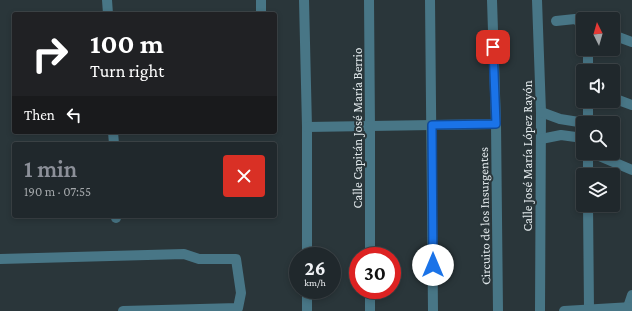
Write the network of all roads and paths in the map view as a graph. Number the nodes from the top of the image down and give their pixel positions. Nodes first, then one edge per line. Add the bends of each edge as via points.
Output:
1 (107, 0) edge
2 (261, 0) edge
3 (304, 0) edge
4 (369, 0) edge
5 (430, 0) edge
6 (492, 0) edge
7 (538, 0) edge
8 (108, 12) edge
9 (261, 12) edge
10 (576, 20) edge
11 (556, 21) dead end
12 (620, 38) edge
13 (632, 42) edge
14 (620, 101) edge
15 (632, 105) edge
16 (540, 112) junction
17 (560, 119) junction
18 (576, 122) edge
19 (496, 124) junction
20 (432, 125) junction
21 (307, 127) junction
22 (370, 127) junction
23 (561, 136) junction
24 (576, 137) edge
25 (540, 140) junction
26 (608, 160) edge
27 (632, 170) edge
28 (588, 212) edge
29 (307, 247) edge
30 (370, 247) edge
31 (0, 259) edge
32 (632, 296) edge
33 (307, 299) edge
34 (370, 299) edge
35 (630, 307) edge
36 (589, 309) junction
37 (123, 311) edge
38 (307, 311) edge
39 (370, 311) edge
40 (433, 311) edge
41 (498, 311) edge
42 (540, 311) edge
43 (564, 311) edge

1 - 8 street
2 - 9 street
3 - 21 street
4 - 22 street, Calle Capitán José María Berrio
5 - 20 street
6 - 19 street, Circuito de los Insurgentes
7 - 16 street, Calle José María López Rayón
10 - 11 street
12 - 13 street
14 - 15 street
16 - 17 street
16 - 25 street, Calle José María López Rayón
17 - 18 street
17 - 23 street
19 - 20 street
19 - 41 street, Circuito de los Insurgentes
20 - 22 street
20 - 40 street
21 - 22 street
21 - 29 street
22 - 30 street, Calle Capitán José María Berrio
23 - 24 street
23 - 25 street
25 - 42 street, Calle José María López Rayón
26 - 27 street
28 - 36 street
31 - 37 street via 184,254 199,259 236,259 241,293 238,308
32 - 35 street
33 - 38 street
34 - 39 street
35 - 36 street
36 - 43 street

